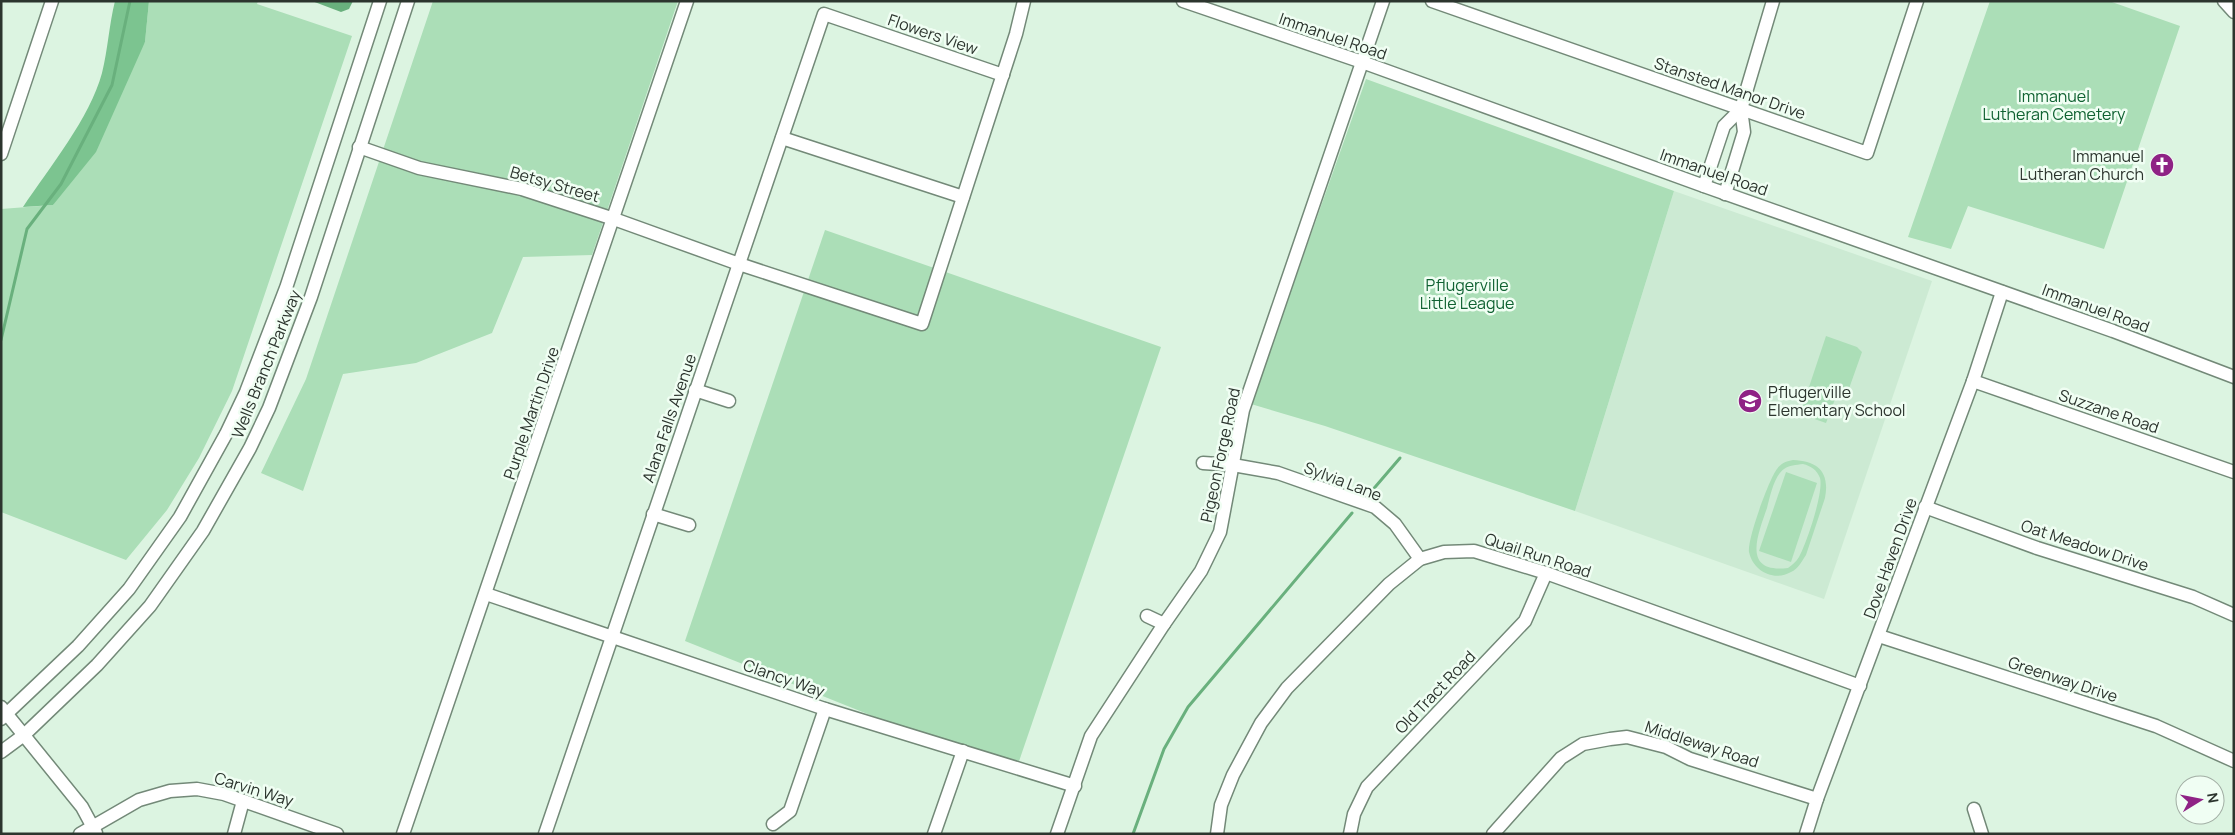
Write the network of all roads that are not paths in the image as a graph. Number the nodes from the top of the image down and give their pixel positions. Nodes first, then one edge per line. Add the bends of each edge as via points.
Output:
1 (52, 1) edge
2 (380, 1) edge
3 (408, 1) edge
4 (687, 1) edge
5 (1024, 1) edge
6 (1183, 1) edge
7 (1383, 1) edge
8 (1432, 1) edge
9 (1773, 1) edge
10 (1918, 1) edge
11 (2224, 1) edge
12 (2234, 12) edge
13 (824, 14) joint
14 (1362, 62) junction
15 (1003, 75) junction
16 (1741, 109) junction
17 (782, 138) junction
18 (359, 147) junction
19 (1, 154) edge
20 (1704, 186) junction
21 (1725, 194) junction
22 (963, 197) junction
23 (614, 219) junction
24 (739, 264) junction
25 (2002, 292) junction
26 (2234, 377) edge
27 (1973, 381) junction
28 (696, 390) junction
29 (729, 401) dead end
30 (1203, 463) dead end
31 (1233, 465) junction
32 (2234, 472) edge
33 (1925, 507) junction
34 (653, 514) junction
35 (689, 525) dead end
36 (1420, 559) junction
37 (1546, 573) junction
38 (486, 594) junction
39 (2234, 615) edge
40 (1147, 616) dead end
41 (1164, 624) junction
42 (1879, 636) junction
43 (611, 637) junction
44 (1860, 686) junction
45 (825, 709) junction
46 (3, 713) edge
47 (24, 735) junction
48 (963, 751) junction
49 (1, 752) edge
50 (2234, 761) edge
51 (1075, 786) junction
52 (1817, 799) junction
53 (243, 801) junction
54 (1974, 809) dead end
55 (773, 824) dead end
56 (95, 830) edge
57 (80, 834) edge
58 (234, 834) edge
59 (337, 834) edge
60 (403, 834) edge
61 (545, 834) edge
62 (934, 834) edge
63 (1057, 834) edge
64 (1216, 834) edge
65 (1350, 834) edge
66 (1493, 834) edge
67 (1806, 834) edge
68 (1982, 834) edge

1 - 19 street
2 - 46 street, Wells Branch Parkway via 286,288 246,392 226,434 180,517 129,589 78,646
3 - 18 street, Wells Branch Parkway
4 - 23 street, Purple Martin Drive
5 - 15 street
6 - 14 street, Immanuel Road
7 - 14 street, Pigeon Forge Road
8 - 16 street, Stansted Manor Drive
9 - 16 street
10 - 16 street, Stansted Manor Drive via 1867,153
11 - 12 street
13 - 15 street, Flowers View
13 - 17 street, Alana Falls Avenue
14 - 20 street, Immanuel Road
14 - 31 street, Pigeon Forge Road via 1243,410
15 - 22 street
16 - 20 street via 1724,126
16 - 21 street via 1744,132
17 - 22 street
17 - 24 street, Alana Falls Avenue
18 - 23 street, Betsy Street via 419,168 522,189
18 - 47 street, Wells Branch Parkway via 311,297 269,408 203,532 132,627
20 - 21 street, Immanuel Road
21 - 25 street, Immanuel Road
22 - 24 street, Betsy Street via 922,324
23 - 24 street, Betsy Street
23 - 38 street, Purple Martin Drive
24 - 28 street, Alana Falls Avenue
25 - 26 street, Immanuel Road
25 - 27 street, Dove Haven Drive
27 - 32 street, Suzzane Road
27 - 33 street, Dove Haven Drive
28 - 29 street
28 - 34 street, Alana Falls Avenue
30 - 31 street, Sylvia Lane
31 - 36 street, Sylvia Lane via 1278,473 1375,507 1395,524
31 - 41 street, Pigeon Forge Road via 1220,532 1201,572
33 - 39 street, Oat Meadow Drive via 2037,548 2194,597
33 - 42 street, Dove Haven Drive
34 - 35 street
34 - 43 street, Alana Falls Avenue
36 - 37 street, Quail Run Road via 1444,552 1474,551
36 - 64 street, Quail Run Road via 1389,584 1294,681 1261,723 1221,805
37 - 44 street, Quail Run Road
37 - 65 street, Old Tract Road via 1525,621 1367,787 1354,814
38 - 43 street, Clancy Way
38 - 60 street, Purple Martin Drive
40 - 41 street
41 - 51 street, Pigeon Forge Road via 1091,736
42 - 44 street, Dove Haven Drive
42 - 50 street, Greenway Drive via 2156,726
43 - 45 street, Clancy Way
43 - 61 street, Alana Falls Avenue
44 - 52 street, Dove Haven Drive
45 - 48 street, Clancy Way
45 - 55 street via 790,811
46 - 47 street
47 - 49 street, Wells Branch Parkway
47 - 56 street via 82,808
48 - 51 street, Clancy Way
48 - 62 street
51 - 63 street, Pigeon Forge Road
52 - 66 street, Middleway Road via 1690,759 1666,747 1626,737 1583,744 1561,758
52 - 67 street, Dove Haven Drive
53 - 56 street, Carvin Way via 197,789 170,791 139,800
53 - 58 street
53 - 59 street, Carvin Way
54 - 68 street
56 - 57 street, Carvin Way

